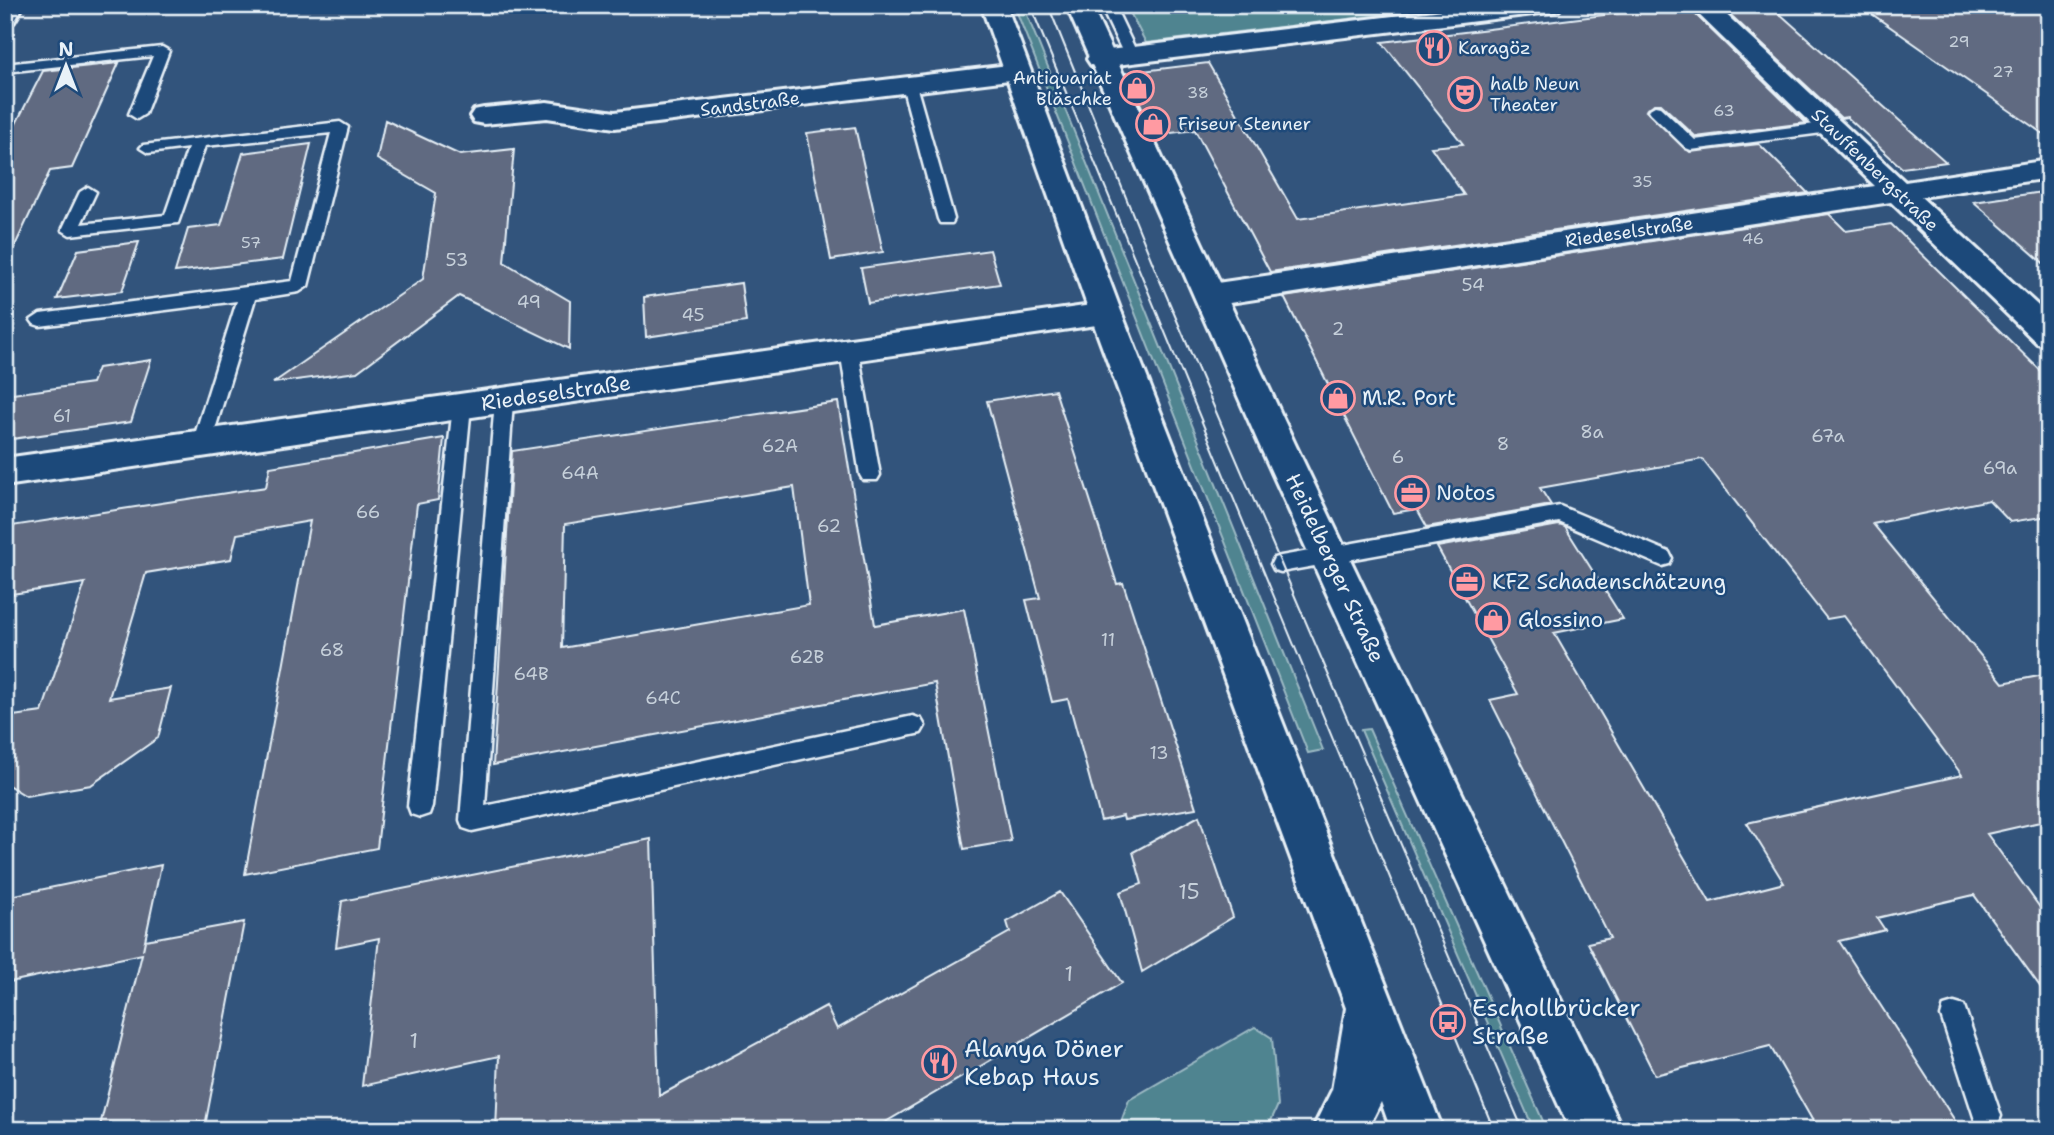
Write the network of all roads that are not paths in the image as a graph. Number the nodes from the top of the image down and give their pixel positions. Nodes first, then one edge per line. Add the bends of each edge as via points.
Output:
1 (12, 5) edge
2 (993, 5) edge
3 (1078, 5) edge
4 (1107, 5) edge
5 (1550, 5) edge
6 (1701, 5) edge
7 (5, 17) edge
8 (1131, 55) junction
9 (1100, 59) junction
10 (5, 68) edge
11 (1017, 72) junction
12 (909, 85) junction
13 (1655, 110) dead end
14 (137, 114) dead end
15 (484, 116) dead end
16 (1829, 127) junction
17 (198, 143) junction
18 (148, 148) dead end
19 (2047, 172) edge
20 (88, 192) dead end
21 (1898, 192) junction
22 (946, 219) dead end
23 (248, 294) junction
24 (1210, 295) junction
25 (1106, 314) junction
26 (40, 320) dead end
27 (2049, 335) edge
28 (849, 350) junction
29 (504, 401) junction
30 (462, 406) junction
31 (202, 444) junction
32 (5, 472) edge
33 (870, 475) dead end
34 (1329, 555) junction
35 (1662, 558) dead end
36 (1281, 564) dead end
37 (913, 726) dead end
38 (421, 806) dead end
39 (1370, 1010) junction
40 (1954, 1016) dead end
41 (1987, 1116) dead end
42 (1338, 1130) edge
43 (1417, 1130) edge
44 (1597, 1130) edge

1 - 7 street
2 - 11 street
3 - 9 street, Heidelberger Straße
4 - 8 lane
5 - 8 street
6 - 16 street, Stauffenbergstraße
8 - 9 street
9 - 24 street, Heidelberger Straße
10 - 14 lane via 162,51
11 - 12 street, Sandstraße
11 - 25 street
12 - 15 street, Sandstraße via 615,120 547,110
12 - 22 lane
13 - 16 lane via 1691,145
16 - 21 street, Stauffenbergstraße
17 - 18 lane
17 - 20 lane via 172,219 70,230
17 - 23 lane via 340,127 299,286
19 - 21 street, Riedeselstraße
21 - 24 street, Riedeselstraße
21 - 27 street, Stauffenbergstraße
23 - 26 lane
23 - 31 lane
24 - 34 street, Heidelberger Straße
25 - 28 street, Riedeselstraße
25 - 39 street
28 - 29 street, Riedeselstraße
28 - 33 lane
29 - 30 street, Riedeselstraße
29 - 37 lane via 472,820
30 - 31 street, Riedeselstraße
30 - 38 lane
31 - 32 street, Riedeselstraße
34 - 35 lane via 1560,514
34 - 36 lane
34 - 44 street, Heidelberger Straße
39 - 42 street via 1357,1097
39 - 43 street
40 - 41 lane

